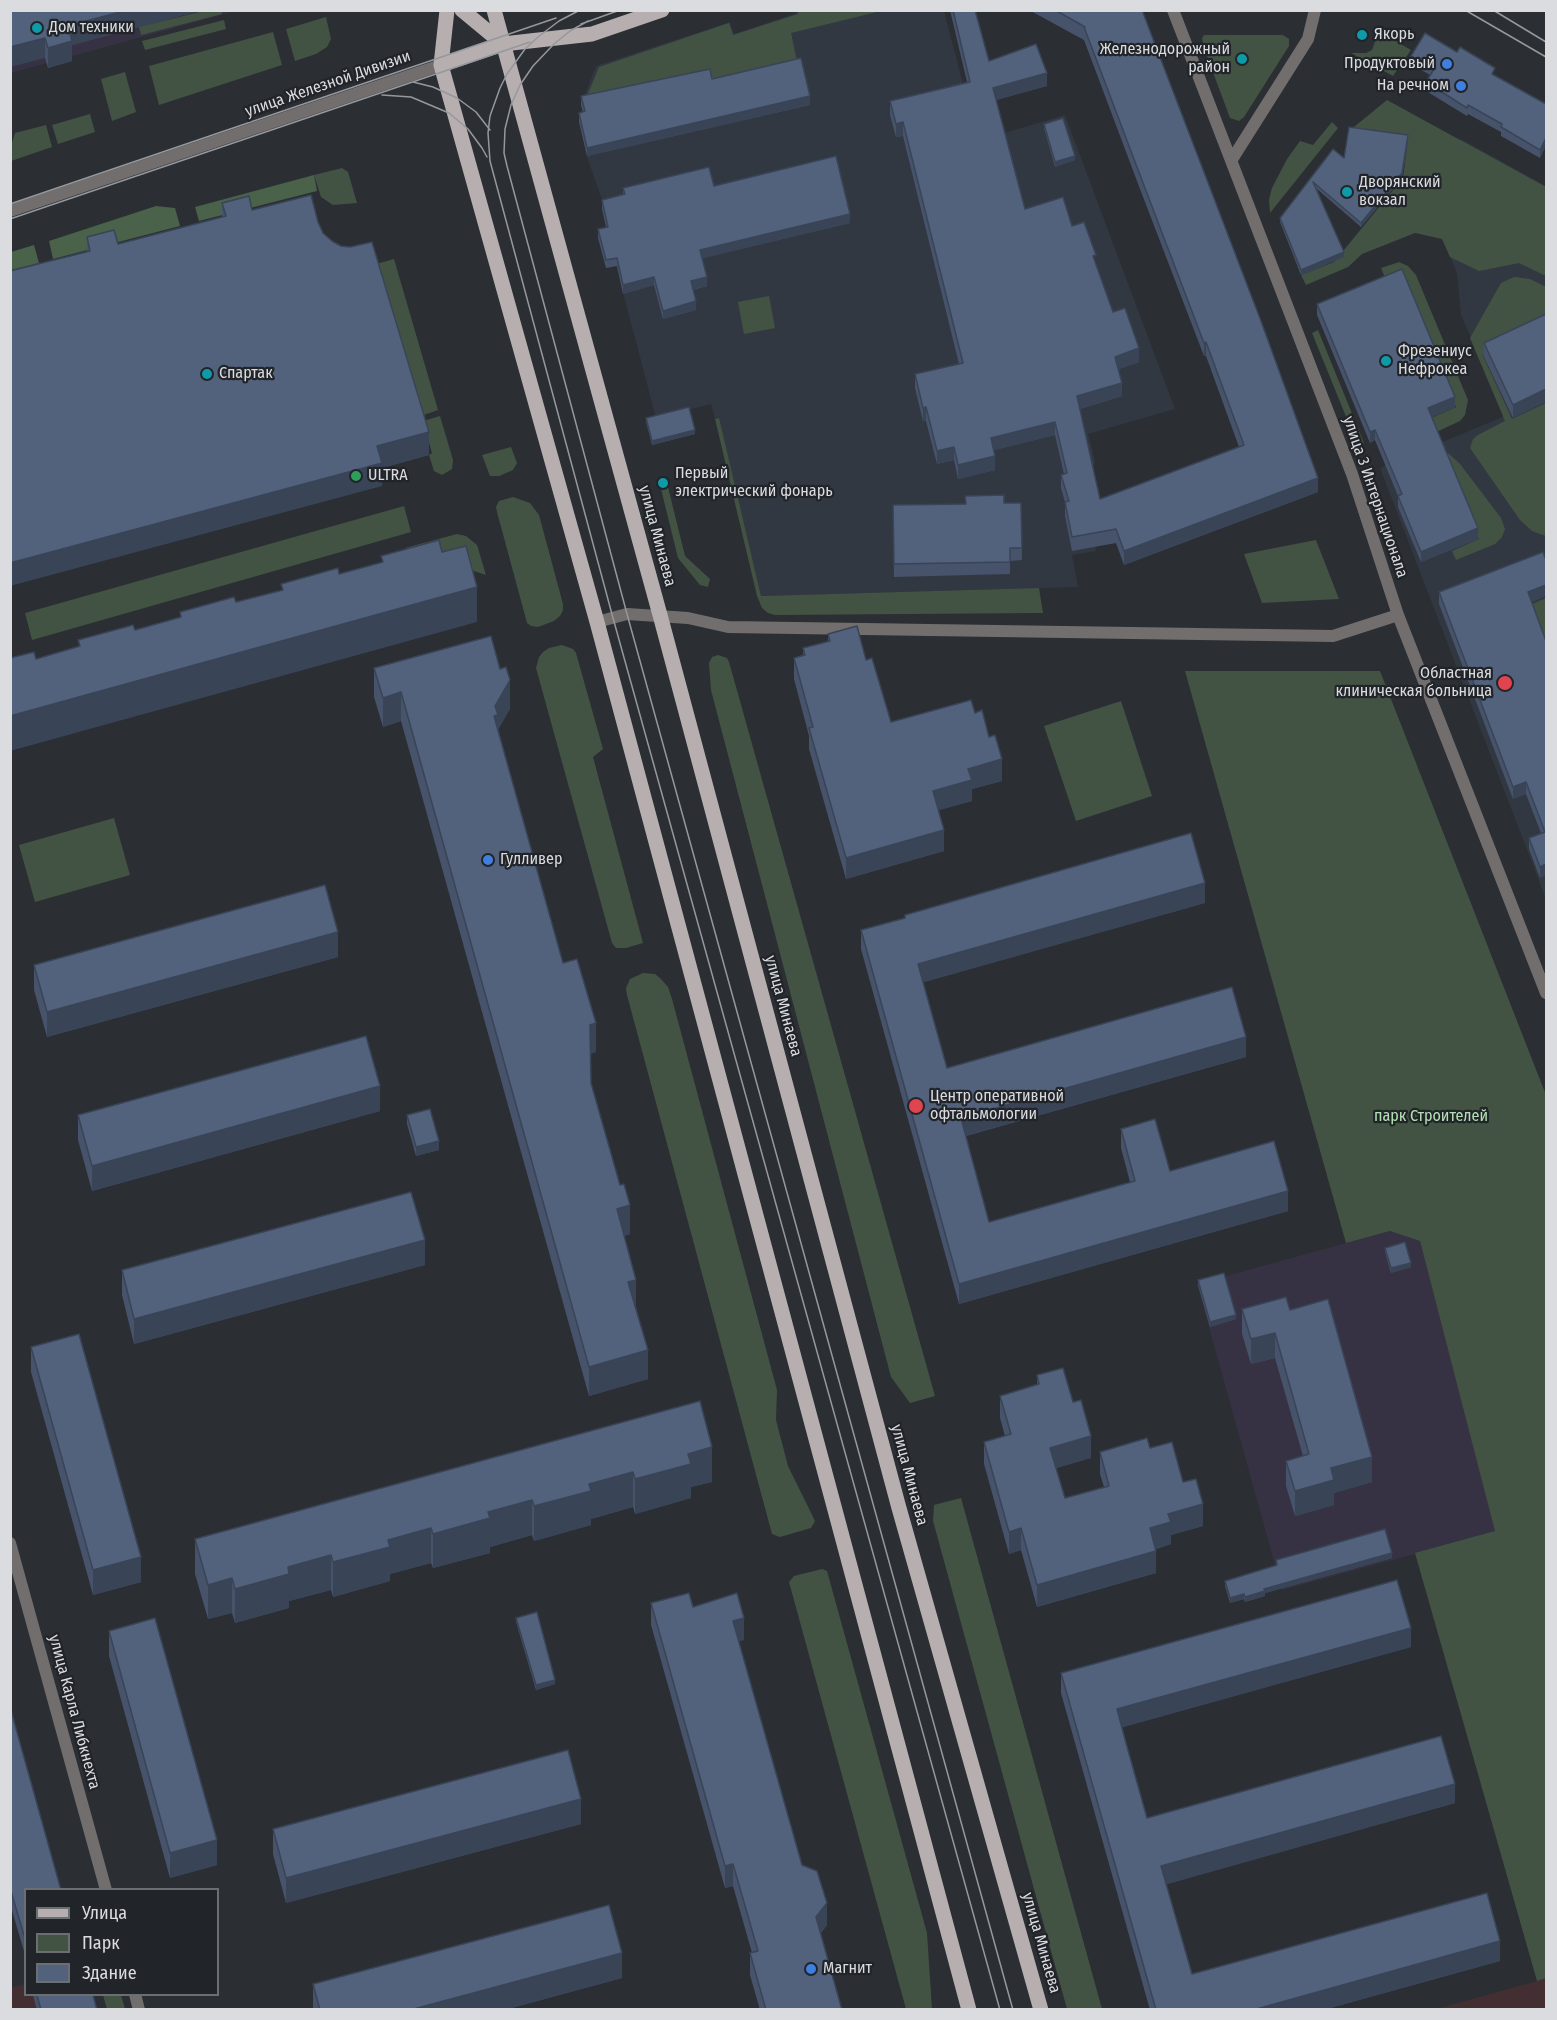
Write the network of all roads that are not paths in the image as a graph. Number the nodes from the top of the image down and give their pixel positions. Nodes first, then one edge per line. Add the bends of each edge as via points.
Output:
1 (447, 10) edge
2 (462, 10) edge
3 (494, 10) edge
4 (662, 10) edge
5 (1173, 10) edge
6 (1315, 10) edge
7 (503, 44) junction
8 (441, 65) junction
9 (1231, 161) junction
10 (10, 211) edge
11 (660, 615) junction
12 (1398, 615) junction
13 (597, 622) junction
14 (1546, 993) edge
15 (10, 1543) edge
16 (105, 1888) edge
17 (969, 2010) edge
18 (1041, 2010) edge

1 - 8 main road
2 - 7 main road
3 - 7 main road, улица Минаева
4 - 7 main road, улица Железной Дивизии via 592,34
5 - 9 street, улица 3 Интернационала
6 - 9 street via 1308,39
7 - 8 main road, улица Железной Дивизии
7 - 11 main road, улица Минаева
8 - 10 street, улица Железной Дивизии
8 - 13 main road
9 - 12 street, улица 3 Интернационала via 1352,474
11 - 12 street via 728,627 1334,636
11 - 13 street via 627,614
11 - 18 main road, улица Минаева via 893,1486
12 - 14 street, улица 3 Интернационала
13 - 17 main road
15 - 16 street, улица Карла Либкнехта

